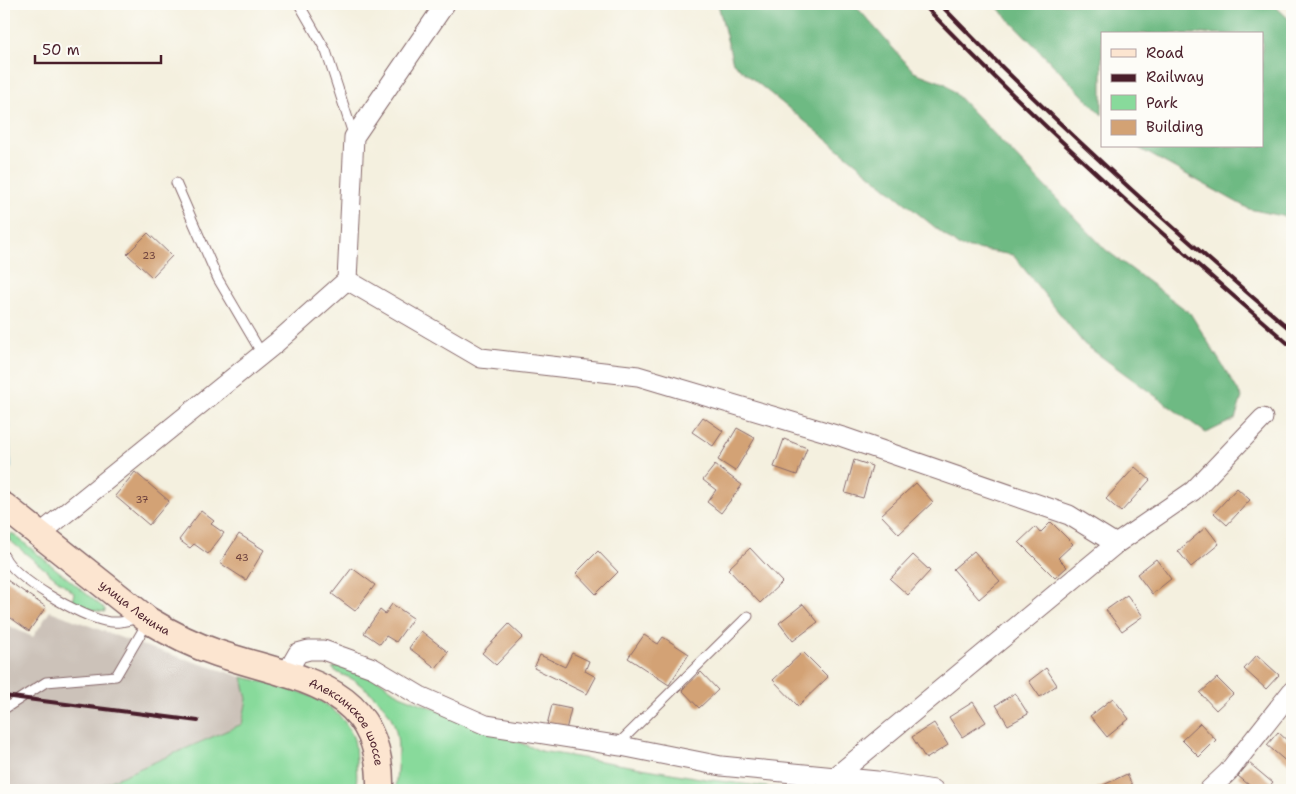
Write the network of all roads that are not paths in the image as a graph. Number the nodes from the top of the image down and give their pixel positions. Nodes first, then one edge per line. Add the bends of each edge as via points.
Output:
1 (299, 4) edge
2 (445, 4) edge
3 (354, 137) junction
4 (176, 183) dead end
5 (347, 280) junction
6 (262, 354) junction
7 (1263, 418) dead end
8 (5, 507) edge
9 (40, 534) junction
10 (4, 539) edge
11 (1116, 544) junction
12 (4, 556) edge
13 (748, 616) dead end
14 (147, 619) junction
15 (286, 674) junction
16 (1292, 691) edge
17 (4, 709) edge
18 (617, 746) junction
19 (835, 777) junction
20 (380, 790) edge
21 (934, 790) edge
22 (1208, 790) edge

1 - 3 lane via 326,51
2 - 3 street
3 - 5 street
4 - 6 lane via 218,279
5 - 6 street
5 - 11 street via 481,358 638,376 843,437 1069,515
6 - 9 street
7 - 11 street via 1193,491
8 - 9 main road, улица Ленина
8 - 10 lane
9 - 14 main road, улица Ленина
11 - 19 street
12 - 14 lane via 49,596 95,619 118,623
13 - 18 lane
14 - 15 main road, улица Ленина via 199,646
14 - 17 lane via 116,676 46,682
15 - 18 street via 298,653 323,650 373,668 420,696 486,725
15 - 20 main road, Алексинское шоссе via 334,694 361,717 376,745
16 - 22 street via 1228,772
18 - 19 street via 721,766
19 - 21 street

